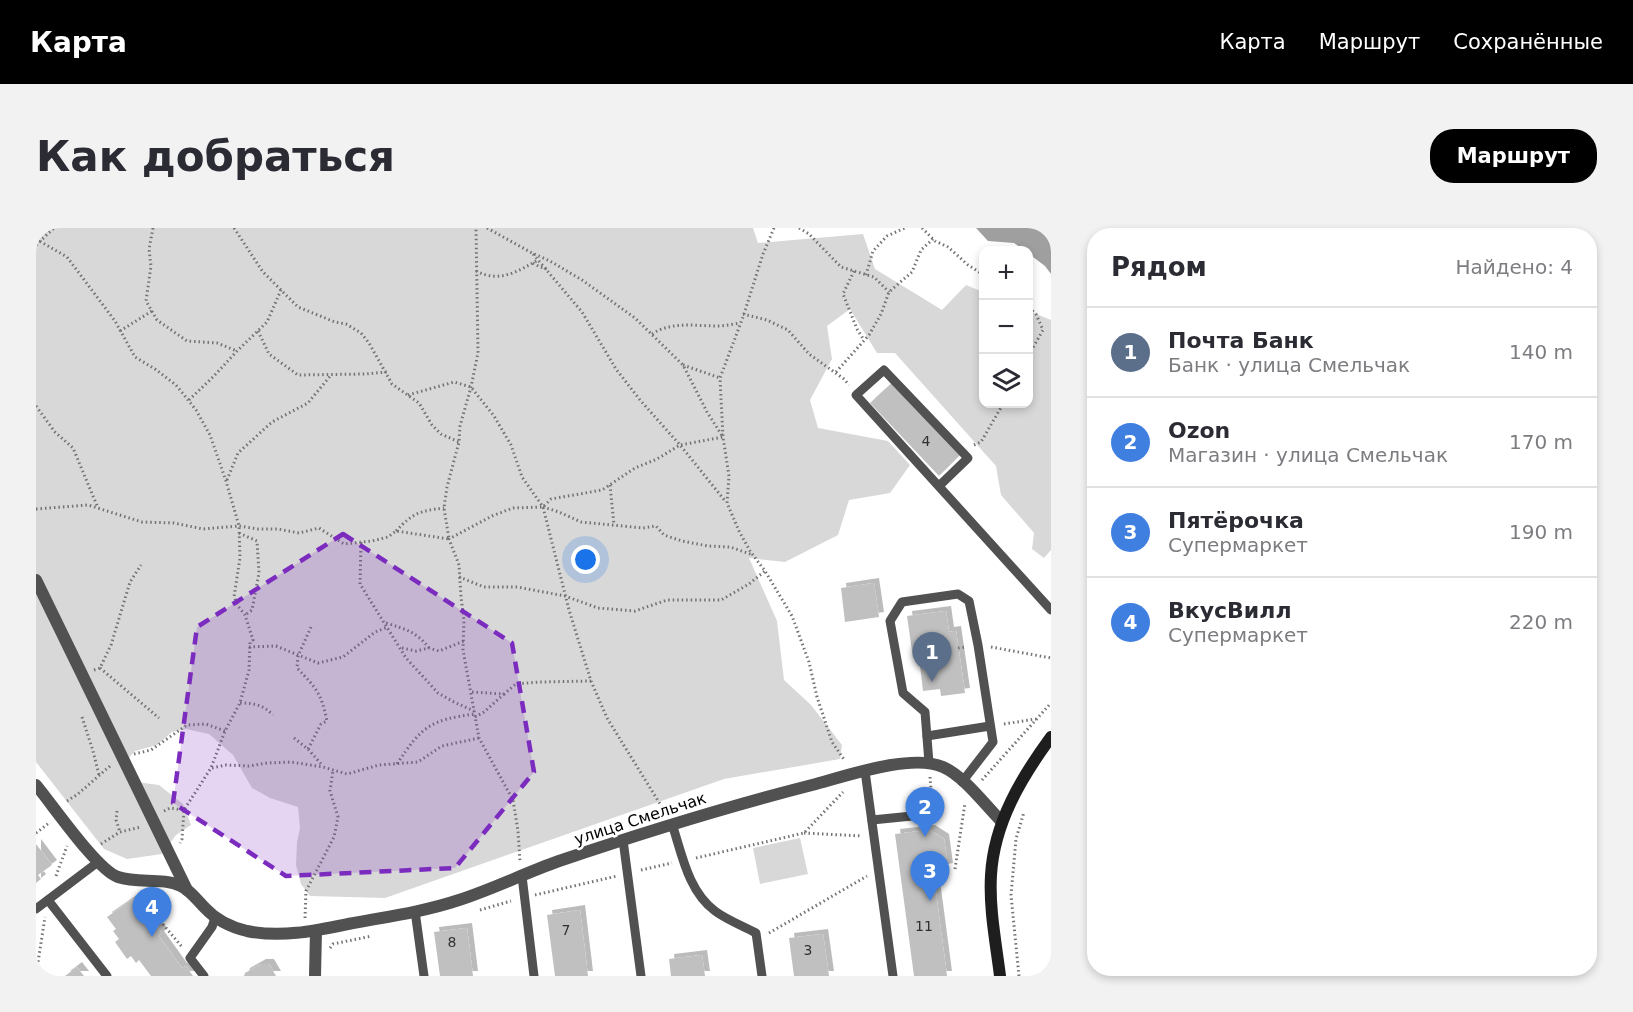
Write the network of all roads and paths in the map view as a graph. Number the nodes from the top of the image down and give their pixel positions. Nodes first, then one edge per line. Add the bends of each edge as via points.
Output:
1 (54, 228) edge
2 (153, 228) edge
3 (234, 228) edge
4 (474, 228) edge
5 (487, 228) edge
6 (774, 228) edge
7 (799, 228) edge
8 (905, 228) edge
9 (922, 228) edge
10 (36, 239) edge
11 (933, 239) junction
12 (38, 243) edge
13 (532, 253) junction
14 (538, 260) junction
15 (533, 263) junction
16 (547, 269) junction
17 (476, 271) junction
18 (854, 271) junction
19 (979, 272) edge
20 (866, 275) junction
21 (281, 290) junction
22 (890, 292) junction
23 (152, 311) junction
24 (1033, 311) edge
25 (743, 314) junction
26 (740, 323) junction
27 (120, 331) junction
28 (258, 331) junction
29 (652, 334) junction
30 (864, 340) junction
31 (1033, 348) edge
32 (237, 351) junction
33 (683, 365) junction
34 (387, 372) junction
35 (836, 372) junction
36 (331, 375) junction
37 (720, 378) junction
38 (471, 387) junction
39 (408, 395) junction
40 (856, 395) junction
41 (189, 400) junction
42 (36, 405) edge
43 (1001, 408) edge
44 (723, 436) junction
45 (459, 442) junction
46 (680, 445) junction
47 (962, 452) junction
48 (226, 481) junction
49 (610, 485) junction
50 (939, 486) junction
51 (727, 503) junction
52 (543, 507) junction
53 (98, 508) junction
54 (444, 508) junction
55 (36, 509) edge
56 (614, 525) junction
57 (239, 526) junction
58 (396, 531) junction
59 (239, 533) junction
60 (449, 539) junction
61 (362, 542) junction
62 (753, 555) junction
63 (141, 565) dead end
64 (765, 571) junction
65 (459, 578) junction
66 (36, 580) edge
67 (565, 596) junction
68 (1051, 610) edge
69 (245, 615) junction
70 (387, 625) junction
71 (311, 627) dead end
72 (464, 642) junction
73 (978, 645) junction
74 (249, 647) junction
75 (400, 648) junction
76 (429, 648) junction
77 (958, 648) dead end
78 (298, 656) junction
79 (1051, 658) edge
80 (100, 668) junction
81 (81, 675) junction
82 (591, 681) junction
83 (471, 692) junction
84 (504, 694) junction
85 (240, 703) junction
86 (1051, 703) edge
87 (475, 714) junction
88 (273, 715) dead end
89 (82, 717) dead end
90 (159, 718) dead end
91 (1037, 719) junction
92 (990, 726) junction
93 (225, 731) junction
94 (927, 736) junction
95 (1051, 737) edge
96 (294, 738) dead end
97 (479, 738) junction
98 (308, 749) junction
99 (122, 757) junction
100 (929, 763) junction
101 (397, 764) junction
102 (323, 766) junction
103 (211, 768) junction
104 (333, 770) junction
105 (859, 773) junction
106 (99, 775) junction
107 (962, 782) junction
108 (980, 782) dead end
109 (38, 790) edge
110 (965, 801) dead end
111 (1025, 808) dead end
112 (184, 810) junction
113 (117, 811) dead end
114 (55, 814) junction
115 (932, 814) joint
116 (153, 819) junction
117 (872, 820) junction
118 (1002, 822) junction
119 (672, 824) junction
120 (120, 832) junction
121 (36, 833) edge
122 (804, 833) junction
123 (874, 834) junction
124 (623, 840) junction
125 (89, 852) junction
126 (172, 858) junction
127 (684, 860) junction
128 (98, 862) junction
129 (879, 869) junction
130 (955, 869) dead end
131 (628, 873) junction
132 (522, 876) junction
133 (138, 888) dead end
134 (187, 890) junction
135 (525, 897) junction
136 (48, 900) junction
137 (36, 909) edge
138 (416, 911) junction
139 (471, 912) dead end
140 (215, 918) junction
141 (312, 931) junction
142 (375, 936) dead end
143 (757, 940) junction
144 (329, 949) dead end
145 (190, 958) junction
146 (106, 976) edge
147 (204, 976) edge
148 (315, 976) edge
149 (424, 976) edge
150 (534, 976) edge
151 (641, 976) edge
152 (762, 976) edge
153 (893, 976) edge
154 (1000, 976) edge
155 (1019, 976) edge

1 - 12 path
2 - 23 path via 146,301
3 - 21 path via 263,272
4 - 17 path
5 - 13 path
6 - 25 path
7 - 18 path via 841,267
8 - 20 path via 887,236 873,251
9 - 11 path
10 - 12 path
11 - 19 path
11 - 22 path via 921,250 912,272
12 - 27 path via 67,257
13 - 14 path
13 - 29 path via 582,280
14 - 15 path
14 - 16 path
15 - 16 path
15 - 17 path via 501,277 487,277
16 - 46 path via 582,312 616,369
17 - 38 path via 478,353
18 - 20 path
18 - 30 path via 843,294
20 - 22 path
21 - 28 path via 267,322
21 - 34 path via 298,307 361,333
22 - 30 path
23 - 27 path
23 - 32 path via 157,320 187,341 217,342
24 - 31 path via 1043,330
25 - 26 path
25 - 35 path via 788,330 809,354
26 - 29 path via 685,324
26 - 37 path
27 - 41 path via 135,357 176,385
28 - 32 path
28 - 36 path via 268,354 298,375
29 - 33 path
30 - 35 path
32 - 41 path
33 - 37 path
33 - 44 path
34 - 36 path
34 - 39 path via 392,384
35 - 40 path
36 - 48 path via 308,403 272,422 238,453
37 - 44 path
38 - 39 path via 454,382
38 - 45 path
38 - 52 path via 494,416 511,445 522,477
39 - 45 path via 419,403 441,434
40 - 47 lane via 884,370
40 - 50 lane
41 - 48 path via 210,435
42 - 53 path via 55,432 73,448
43 - 47 path via 981,442
44 - 46 path
44 - 51 path via 729,476
45 - 54 path
46 - 49 path
46 - 51 path
47 - 50 lane via 968,458
48 - 57 path
49 - 52 path via 602,490 551,499
49 - 56 path
50 - 68 lane
51 - 62 path
52 - 56 path via 580,522
52 - 60 path via 513,508
52 - 67 path
53 - 55 path via 88,505
53 - 57 path via 142,522 203,529
54 - 58 path via 424,510
54 - 60 path
56 - 62 path via 656,526 664,535 682,542 730,547
57 - 59 path
57 - 61 path via 299,533 319,528 344,544
58 - 60 path
58 - 61 path via 388,537
59 - 69 path via 234,597
59 - 69 path via 257,541 259,573 252,610
60 - 65 path via 459,565
61 - 70 path via 360,584
62 - 64 path
63 - 80 path via 130,582
64 - 67 path via 720,600 667,600 635,611 598,609
64 - 105 path via 792,616 832,742
65 - 67 path via 484,587 517,587
65 - 72 path
66 - 81 street
67 - 82 path
69 - 74 path via 253,640
70 - 75 path
70 - 76 path via 408,630 422,638
70 - 78 path via 343,657 318,663
71 - 78 path
72 - 76 path via 439,651
72 - 83 path
73 - 77 path
73 - 79 path
73 - 92 lane
73 - 94 lane via 969,601 958,594 902,602 890,621 903,693 925,712
74 - 78 path via 276,646
74 - 85 path via 249,670
75 - 76 path
75 - 87 path via 438,693
78 - 98 path via 297,668 315,687 327,721 321,724
80 - 81 path
80 - 90 path
81 - 99 street
82 - 84 path via 516,684
82 - 119 path via 607,718
83 - 84 path
83 - 87 path
84 - 87 path via 484,712
85 - 88 path via 255,703
85 - 93 path
86 - 91 path
87 - 97 path
87 - 101 path via 428,726 411,741
89 - 106 path
91 - 92 path
91 - 108 path
92 - 94 lane
92 - 107 lane via 993,742
93 - 99 path via 206,724 187,725 151,750
93 - 103 path
94 - 100 lane
95 - 118 main road via 1032,763
96 - 98 path
97 - 101 path via 442,746 418,762
97 - 132 path via 513,800
98 - 102 path
99 - 106 path
99 - 116 street
100 - 105 street, улица Смельчак via 902,763
100 - 107 street, улица Смельчак via 944,767
100 - 115 path
101 - 104 path via 347,774
102 - 103 path via 291,762
102 - 104 path
103 - 112 path
104 - 141 path via 330,791 338,817 334,837 306,891 304,911
105 - 117 lane
105 - 119 street, улица Смельчак
105 - 122 path
106 - 114 path
107 - 118 street, улица Смельчак
109 - 114 street
110 - 130 path
111 - 155 path via 1016,839 1011,895
112 - 116 path via 170,808
112 - 126 path via 182,839
113 - 120 path
114 - 121 path
114 - 125 street
115 - 117 lane
116 - 120 path
116 - 126 street
117 - 123 lane
118 - 154 main road via 991,883
119 - 124 street, улица Смельчак
119 - 127 lane
120 - 125 path
122 - 123 path via 856,837
122 - 127 path
123 - 129 lane
124 - 131 lane
124 - 132 street, улица Смельчак
125 - 128 street
126 - 134 street
127 - 131 path
127 - 143 lane via 702,899 756,933
128 - 134 street via 118,877 171,883
128 - 136 lane
129 - 143 path
129 - 153 lane
131 - 135 path
131 - 151 lane
132 - 135 lane
132 - 138 street, улица Смельчак via 458,901
133 - 145 path
134 - 140 street
135 - 139 path
135 - 150 lane
136 - 137 lane
136 - 146 lane
138 - 141 street, улица Смельчак
138 - 149 lane
140 - 141 street, улица Смельчак via 260,933
140 - 145 lane
141 - 148 street
142 - 144 path via 333,944
143 - 152 lane
145 - 147 lane

